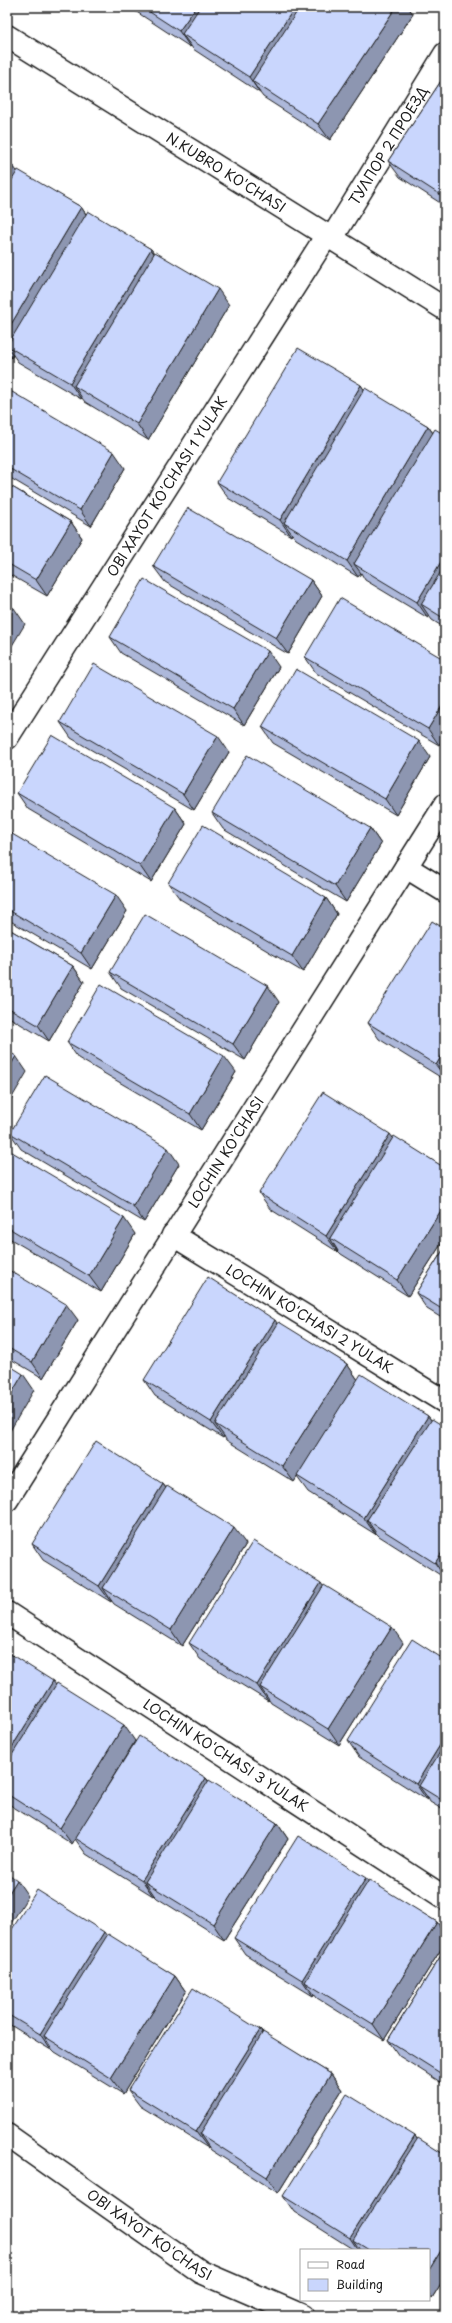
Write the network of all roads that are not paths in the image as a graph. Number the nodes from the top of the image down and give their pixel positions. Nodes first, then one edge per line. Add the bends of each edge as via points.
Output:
1 (7, 36) edge
2 (445, 54) edge
3 (329, 237) junction
4 (445, 309) edge
5 (7, 738) edge
6 (445, 805) edge
7 (406, 867) junction
8 (445, 891) edge
9 (173, 1235) junction
10 (445, 1402) edge
11 (7, 1500) edge
12 (7, 1613) edge
13 (445, 1898) edge
14 (7, 2135) edge
15 (303, 2316) edge

1 - 3 street, N.KUBRO KO'CHASI
2 - 3 street, ТУЛПОР 2 ПРОЕЗД
3 - 4 street, N.KUBRO KO'CHASI
3 - 5 street, OBI XAYOT KO'CHASI 1 YULAK
6 - 7 street, LOCHIN KO'CHASI
7 - 8 street
7 - 9 street, LOCHIN KO'CHASI
9 - 10 street, LOCHIN KO'CHASI 2 YULAK
9 - 11 street, LOCHIN KO'CHASI
12 - 13 street, LOCHIN KO'CHASI 3 YULAK
14 - 15 street, OBI XAYOT KO'CHASI via 201,2272

